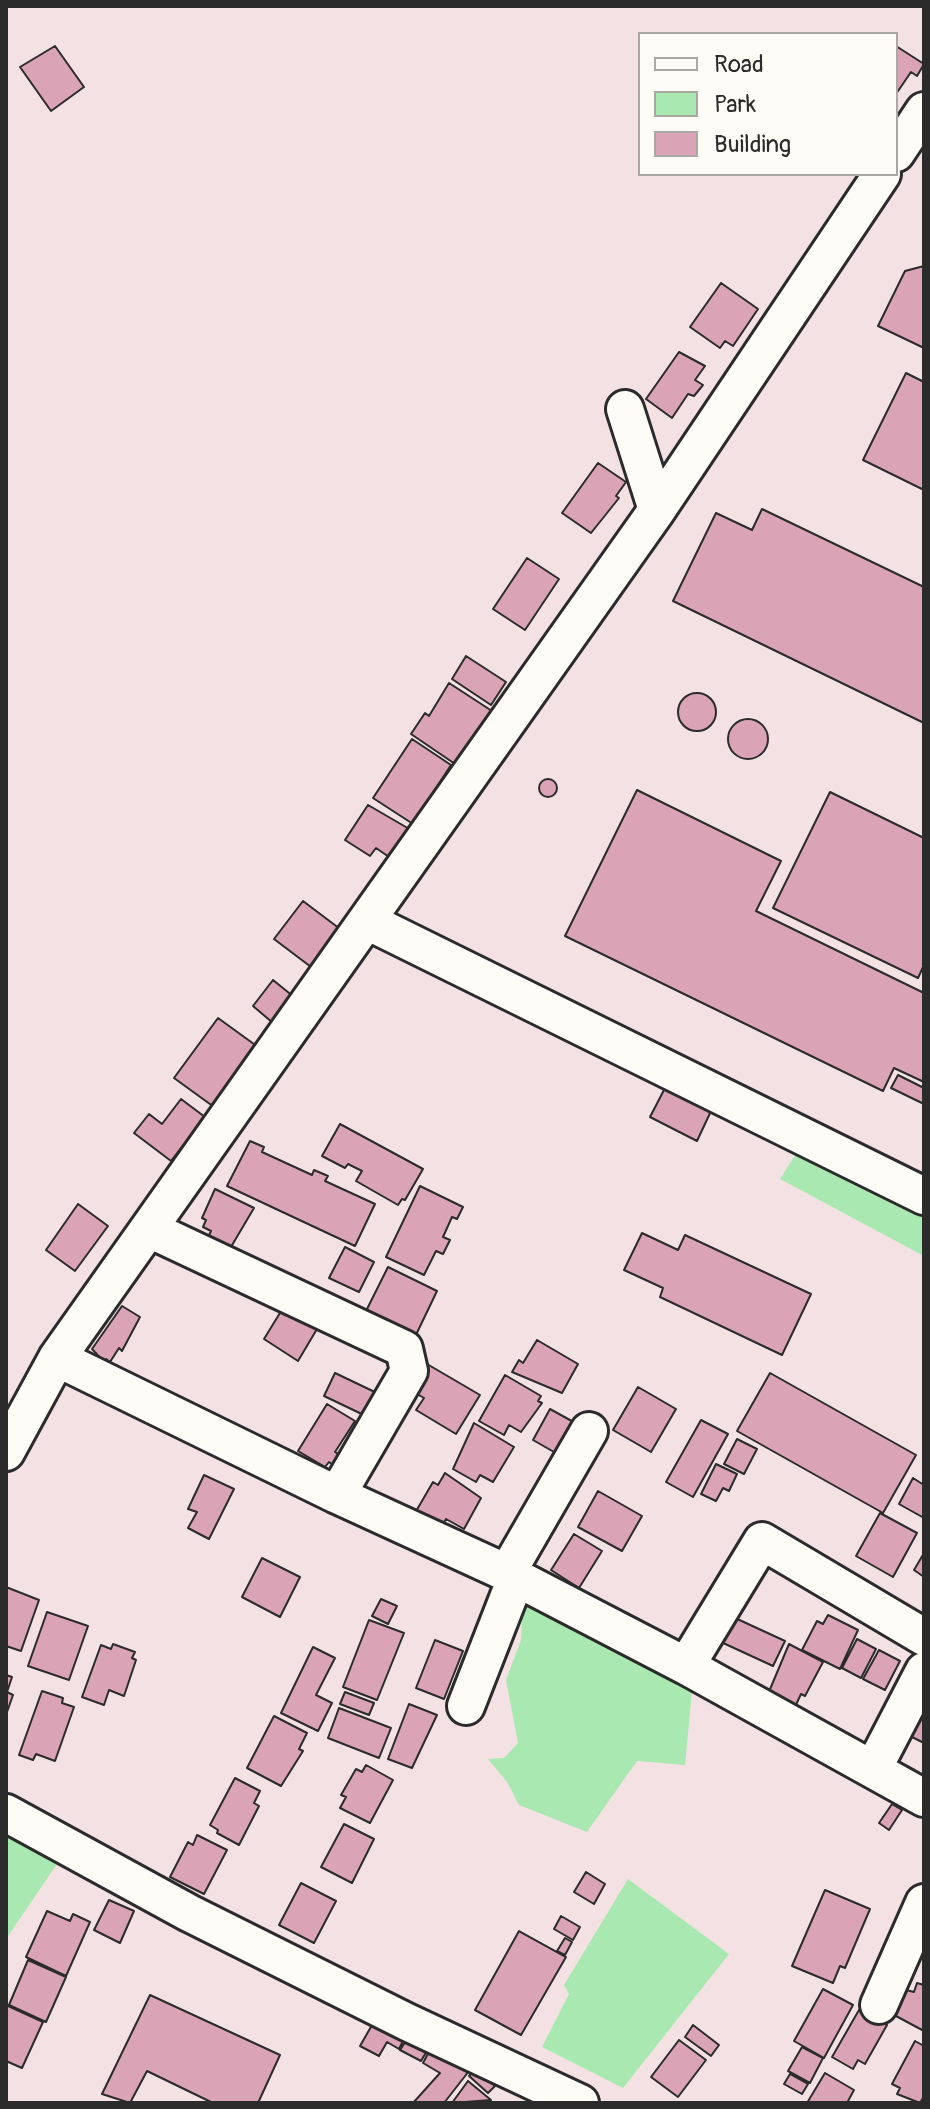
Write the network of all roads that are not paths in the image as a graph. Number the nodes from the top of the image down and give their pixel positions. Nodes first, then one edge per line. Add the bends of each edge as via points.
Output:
1 (924, 111) edge
2 (898, 150) edge
3 (881, 176) edge
4 (625, 409) dead end
5 (657, 510) junction
6 (367, 921) junction
7 (924, 1196) edge
8 (149, 1229) junction
9 (57, 1358) junction
10 (589, 1431) dead end
11 (6, 1452) edge
12 (337, 1495) junction
13 (512, 1576) junction
14 (924, 1637) edge
15 (686, 1666) junction
16 (924, 1671) edge
17 (466, 1706) dead end
18 (873, 1769) junction
19 (924, 1798) edge
20 (6, 1813) edge
21 (924, 1903) edge
22 (879, 2005) dead end
23 (580, 2103) edge

1 - 2 street
3 - 5 street
4 - 5 street
5 - 6 street
6 - 7 street
6 - 8 street
8 - 9 street
8 - 12 street via 404,1349 409,1371
9 - 11 street
9 - 12 street
10 - 13 street
12 - 13 street
13 - 15 street
13 - 17 street
14 - 15 street via 762,1541
15 - 18 street
16 - 18 street
18 - 19 street
20 - 23 street via 189,1913
21 - 22 street

